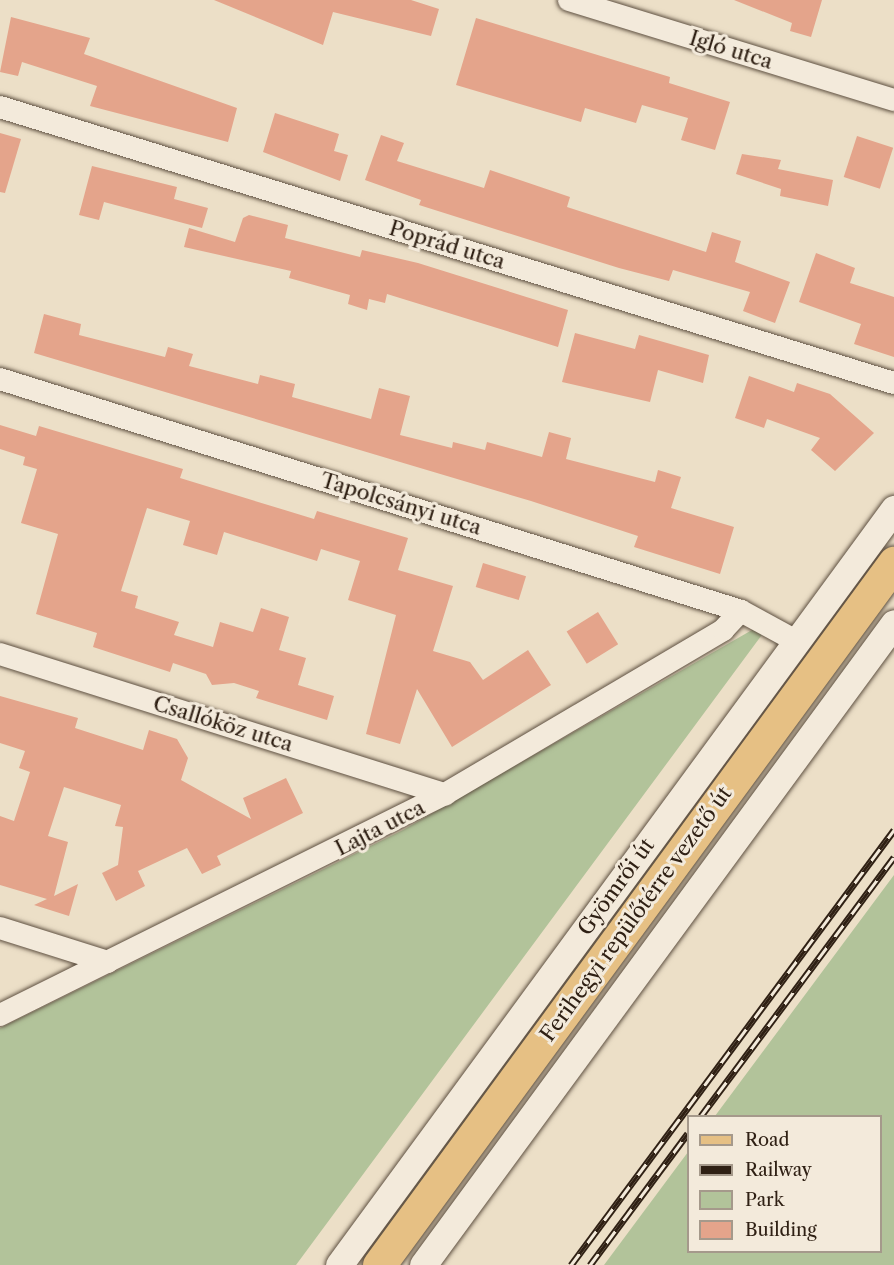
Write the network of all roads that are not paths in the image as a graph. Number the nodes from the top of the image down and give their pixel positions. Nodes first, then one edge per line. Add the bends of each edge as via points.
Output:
1 (569, 0) edge
2 (894, 100) edge
3 (0, 107) edge
4 (0, 379) edge
5 (894, 383) edge
6 (894, 509) edge
7 (894, 562) edge
8 (741, 611) junction
9 (894, 623) edge
10 (796, 641) junction
11 (0, 654) edge
12 (445, 794) junction
13 (0, 928) edge
14 (108, 962) junction
15 (0, 1015) edge
16 (339, 1265) edge
17 (379, 1265) edge
18 (423, 1265) edge

1 - 2 street, Igló utca
3 - 5 street, Poprád utca
4 - 8 street, Tapolcsányi utca
6 - 10 street, Gyömrői út
7 - 17 main road, Ferihegyi repülőtérre vezető út
8 - 10 street, Tapolcsányi utca
8 - 12 street, Lajta utca via 723,630
9 - 18 street
10 - 16 street, Gyömrői út
11 - 12 street, Csallóköz utca
12 - 14 street, Lajta utca
13 - 14 street
14 - 15 street, Lajta utca

